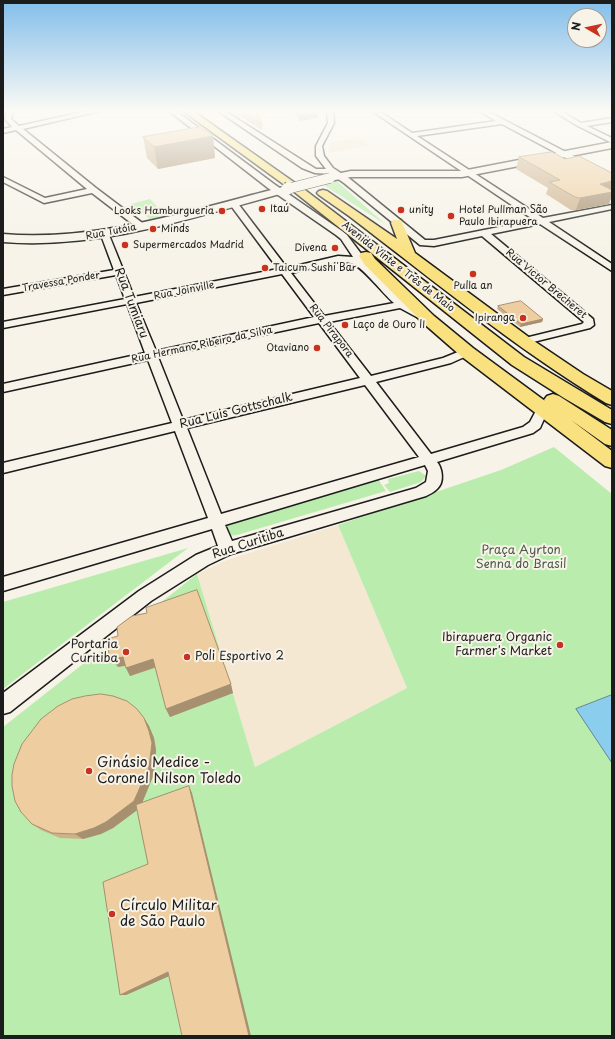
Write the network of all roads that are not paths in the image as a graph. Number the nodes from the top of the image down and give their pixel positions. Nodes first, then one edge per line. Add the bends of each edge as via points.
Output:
1 (56, 159) edge
2 (240, 159) edge
3 (255, 159) edge
4 (294, 159) edge
5 (323, 159) edge
6 (447, 159) edge
7 (536, 159) edge
8 (575, 159) edge
9 (468, 173) junction
10 (297, 175) dead end
11 (334, 175) junction
12 (3, 179) edge
13 (612, 179) edge
14 (93, 190) junction
15 (283, 190) junction
16 (233, 203) junction
17 (612, 207) edge
18 (542, 222) junction
19 (397, 223) junction
20 (142, 227) junction
21 (485, 234) junction
22 (105, 235) junction
23 (3, 238) edge
24 (360, 238) junction
25 (409, 255) junction
26 (363, 265) junction
27 (612, 268) edge
28 (284, 271) junction
29 (119, 272) junction
30 (424, 288) junction
31 (3, 292) edge
32 (130, 301) junction
33 (402, 304) junction
34 (428, 319) junction
35 (322, 320) junction
36 (3, 325) edge
37 (525, 341) junction
38 (467, 352) junction
39 (152, 356) junction
40 (577, 378) junction
41 (368, 380) junction
42 (612, 384) edge
43 (3, 388) edge
44 (612, 399) edge
45 (542, 410) junction
46 (612, 418) edge
47 (179, 425) junction
48 (611, 454) edge
49 (428, 459) junction
50 (3, 468) edge
51 (216, 522) junction
52 (227, 549) junction
53 (3, 584) edge
54 (3, 705) edge

1 - 14 street
2 - 15 street
3 - 24 highway, Avenida Vinte e Três de Maio
4 - 11 street via 315,171
5 - 11 street
6 - 9 street
7 - 9 street, Rua Tutóia
8 - 13 street
9 - 11 street, Rua Tutóia
9 - 18 street
10 - 25 highway, Avenida Vinte e Três de Maio via 353,212
11 - 15 street, Rua Tutóia, bridge
11 - 19 street via 347,181
12 - 14 street via 44,201
14 - 20 street
15 - 16 street, Rua Tutóia
15 - 26 street via 344,237
16 - 20 street, Rua Tutóia
16 - 28 street, Rua Pirapora
17 - 18 street
18 - 21 street
18 - 27 street
19 - 21 street via 423,243
19 - 25 highway
20 - 22 street, Rua Tutóia
21 - 37 street, Rua Victor Brecheret via 589,321 586,326
22 - 23 street, Rua Tutóia via 47,241
22 - 29 street, Rua Tumiaru
24 - 30 highway, Avenida Vinte e Três de Maio
24 - 34 highway via 370,262
25 - 37 highway, Avenida Vinte e Três de Maio
26 - 28 street, Rua Joinville via 354,260 341,259
26 - 33 street via 389,294
28 - 32 street, Rua Joinville
28 - 35 street, Rua Pirapora
29 - 31 street, Travessa Ponder
29 - 32 street, Rua Tumiaru
30 - 46 highway, Avenida Vinte e Três de Maio via 518,361
30 - 48 highway via 426,300 437,313
32 - 36 street, Rua Joinville
32 - 39 street, Rua Tumiaru
33 - 34 street
33 - 35 street, Rua Hermano Ribeiro da Silva
34 - 38 highway
35 - 39 street, Rua Hermano Ribeiro da Silva
35 - 41 street, Rua Pirapora
37 - 40 highway, Avenida Vinte e Três de Maio
38 - 41 street, Rua Luis Gottschalk via 453,359
38 - 45 highway
39 - 43 street, Rua Hermano Ribeiro da Silva
39 - 47 street, Rua Tumiaru
40 - 42 highway
40 - 44 highway, Avenida Vinte e Três de Maio
41 - 47 street, Rua Luis Gottschalk
41 - 49 street, Rua Pirapora
45 - 48 highway
45 - 49 street via 535,425 528,430
47 - 50 street, Rua Luis Gottschalk
47 - 51 street, Rua Tumiaru
49 - 51 street
49 - 52 street, Rua Curitiba via 435,471 433,486 427,489
51 - 52 street, Rua Tumiaru
51 - 53 street
52 - 54 street, Rua Curitiba via 202,560 144,596

